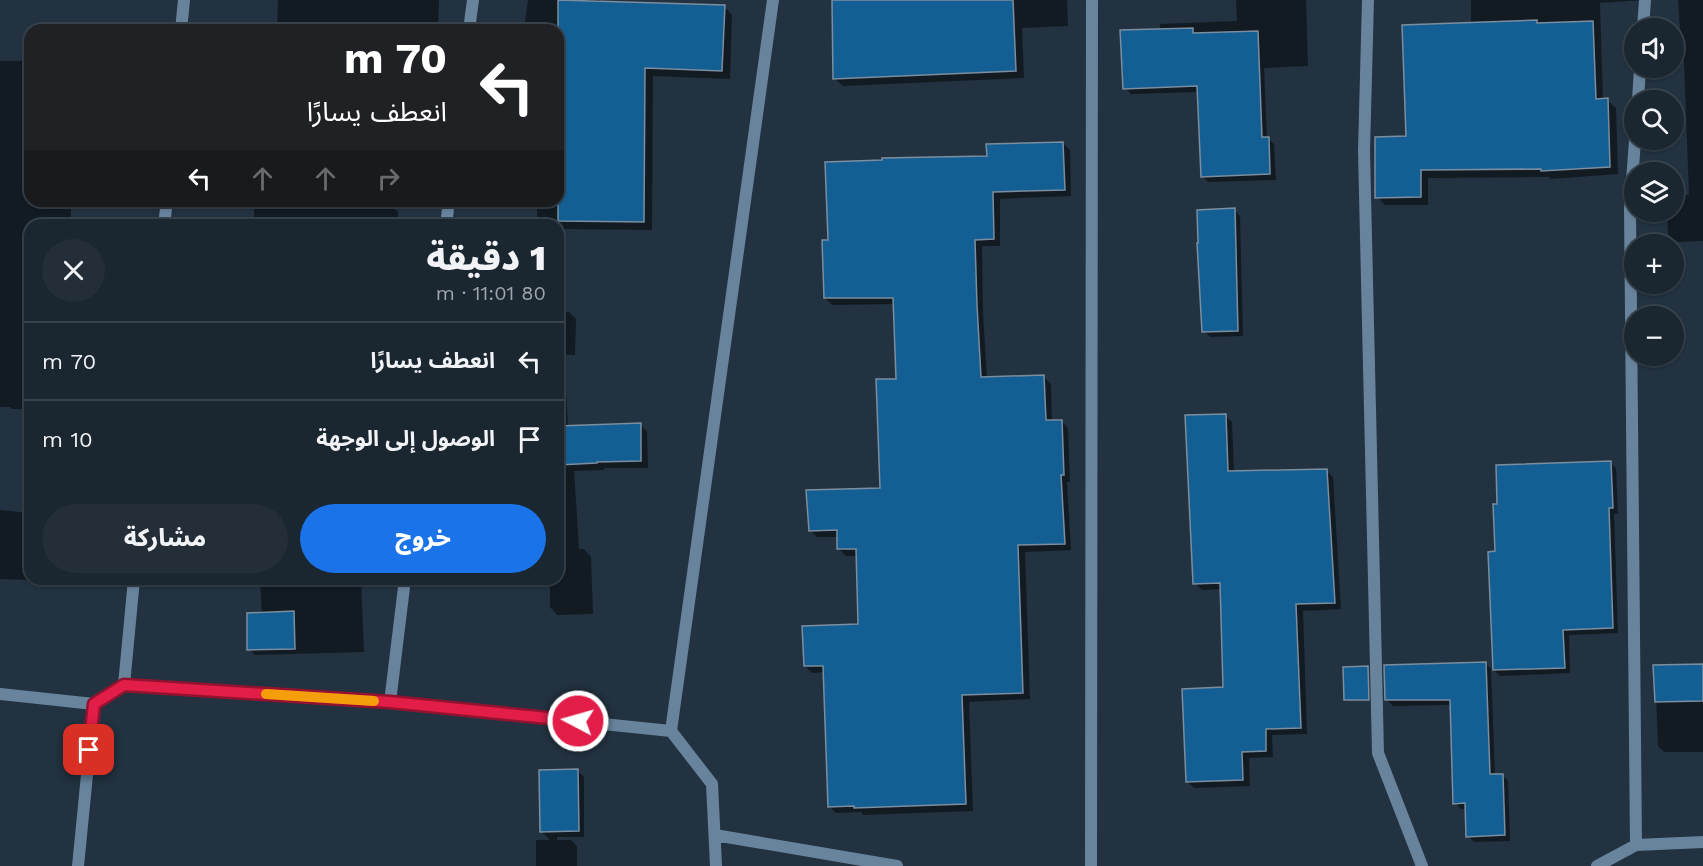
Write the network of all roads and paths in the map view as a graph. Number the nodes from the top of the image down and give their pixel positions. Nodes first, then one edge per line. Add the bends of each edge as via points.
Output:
1 (184, 0) edge
2 (473, 0) edge
3 (773, 0) edge
4 (1092, 0) edge
5 (1368, 0) edge
6 (1645, 0) edge
7 (1644, 18) edge
8 (182, 24) edge
9 (470, 24) edge
10 (1634, 150) edge
11 (133, 585) edge
12 (404, 585) edge
13 (124, 685) junction
14 (0, 694) edge
15 (390, 702) junction
16 (94, 704) junction
17 (671, 731) junction
18 (715, 835) junction
19 (1703, 842) edge
20 (1636, 845) junction
21 (78, 866) edge
22 (716, 866) edge
23 (897, 866) edge
24 (1091, 866) edge
25 (1422, 866) edge
26 (1597, 866) edge

1 - 8 street
2 - 9 street
3 - 17 street
4 - 24 street
5 - 25 street via 1364,151 1378,753
6 - 7 street
10 - 20 street via 1630,209
11 - 13 street
12 - 15 street
13 - 15 street
13 - 16 street
14 - 16 street
15 - 17 street
16 - 21 street
17 - 18 street via 712,784
18 - 22 street
18 - 23 street
19 - 20 street
20 - 26 street

